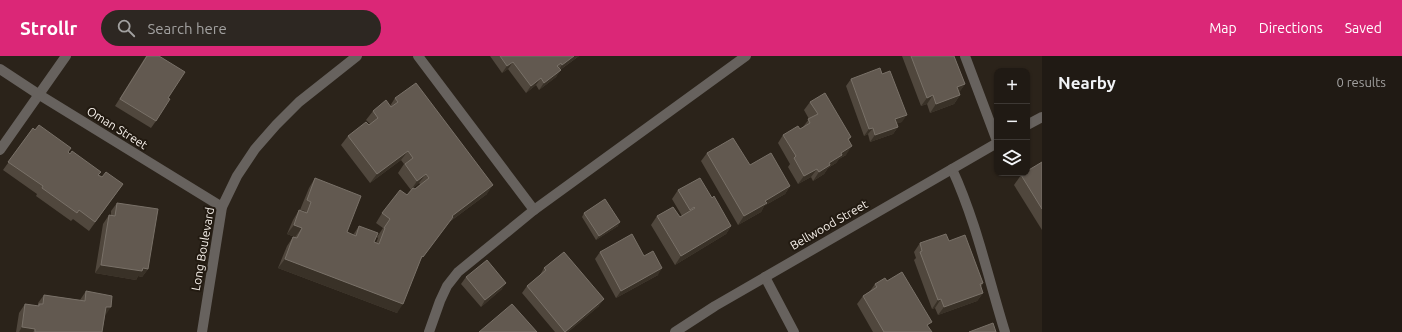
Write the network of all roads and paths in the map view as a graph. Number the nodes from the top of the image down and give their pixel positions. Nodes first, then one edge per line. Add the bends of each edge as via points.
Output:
1 (66, 56) edge
2 (357, 56) edge
3 (418, 56) edge
4 (746, 56) edge
5 (965, 56) edge
6 (0, 69) edge
7 (38, 94) junction
8 (1042, 117) edge
9 (1030, 124) edge
10 (996, 140) edge
11 (994, 144) edge
12 (0, 150) edge
13 (952, 169) junction
14 (222, 207) junction
15 (534, 210) junction
16 (765, 278) junction
17 (202, 332) edge
18 (429, 332) edge
19 (675, 332) edge
20 (794, 332) edge
21 (1005, 332) edge

1 - 7 street
2 - 14 street, Long Boulevard via 298,102 276,125 255,149 237,176
3 - 15 street
4 - 15 street
5 - 10 street
6 - 7 street, Oman Street
7 - 12 street
7 - 14 street, Oman Street
8 - 9 street
11 - 13 street, Bellwood Street
13 - 16 street, Bellwood Street
13 - 21 street via 975,228
14 - 17 street, Long Boulevard
15 - 18 street via 458,272 440,301
16 - 19 street, Bellwood Street
16 - 20 street

